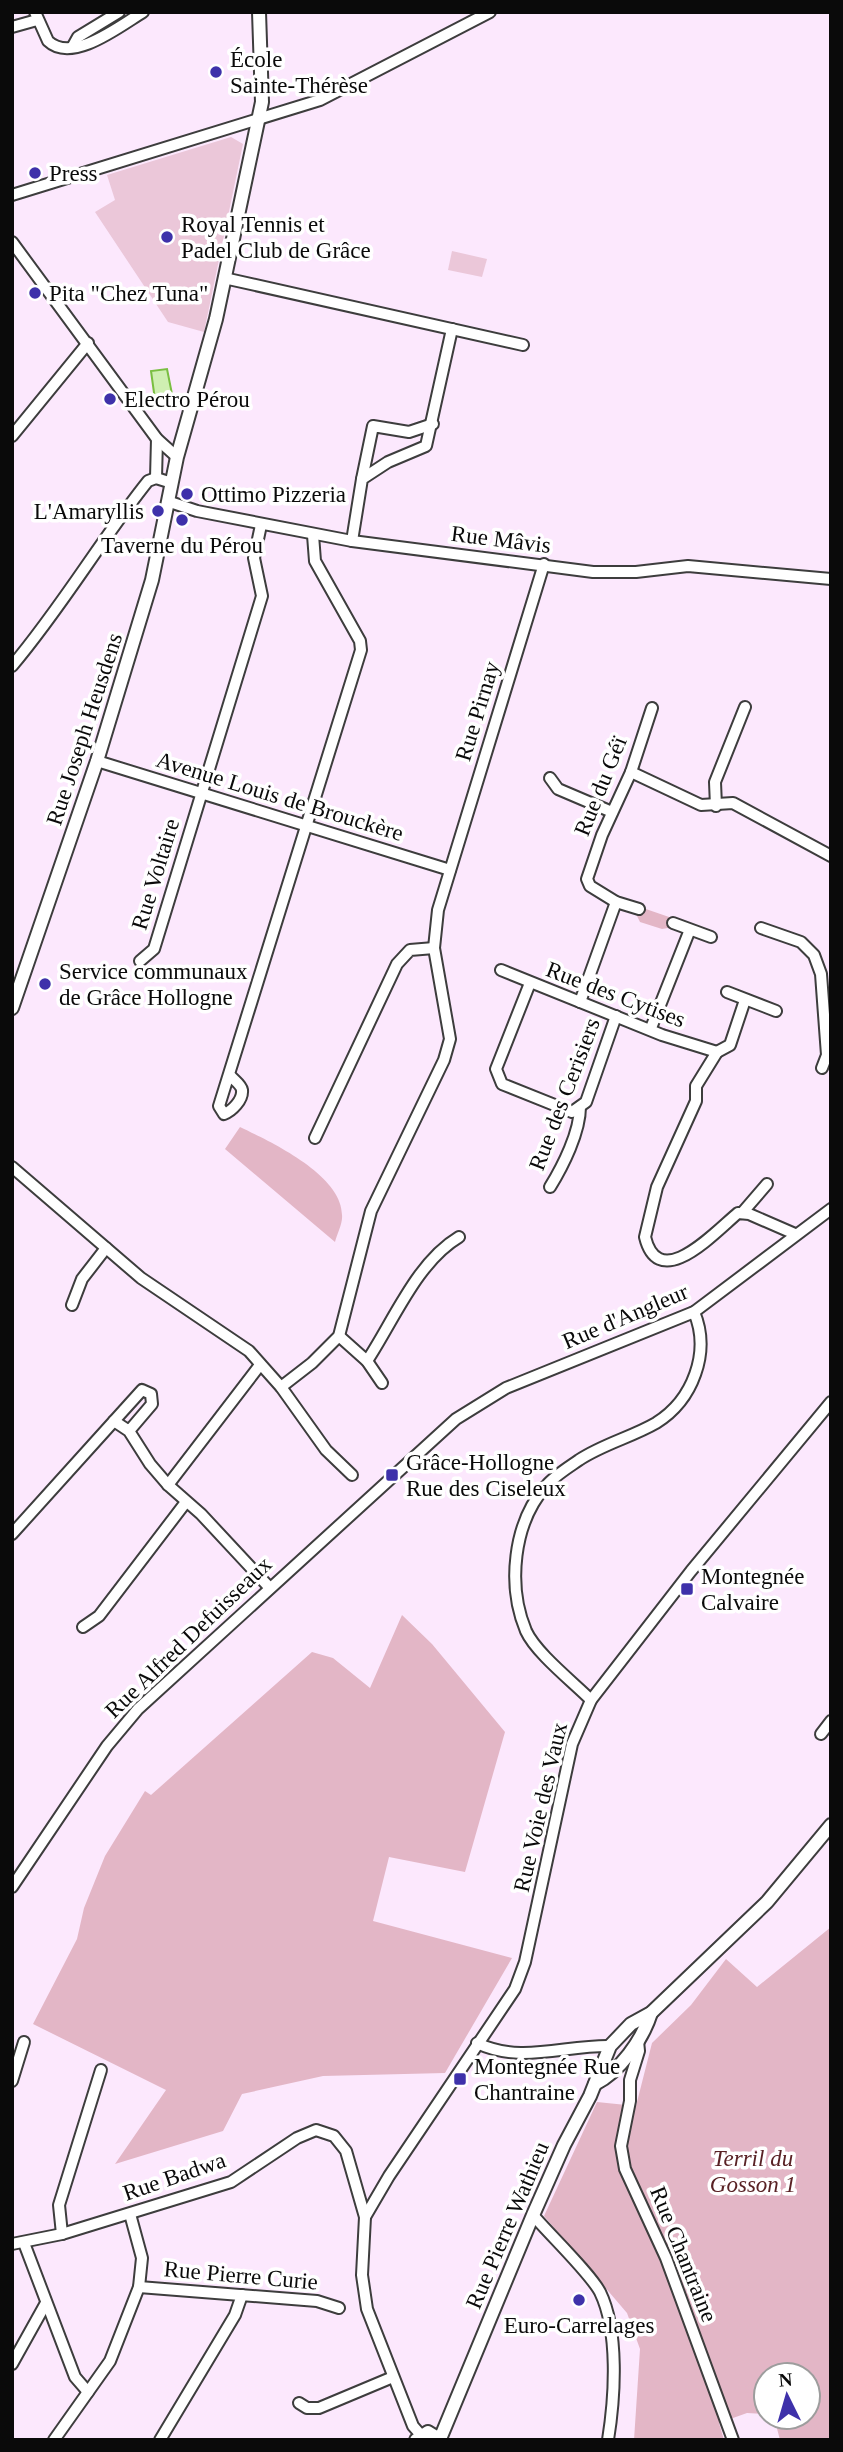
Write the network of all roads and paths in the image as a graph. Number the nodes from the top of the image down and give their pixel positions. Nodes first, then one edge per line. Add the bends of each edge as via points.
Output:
1 (119, 12) edge
2 (143, 12) edge
3 (259, 12) edge
4 (490, 12) edge
5 (36, 16) edge
6 (12, 27) edge
7 (73, 46) junction
8 (258, 121) junction
9 (12, 195) edge
10 (12, 242) edge
11 (224, 278) junction
12 (452, 329) junction
13 (88, 343) junction
14 (523, 345) dead end
15 (433, 424) junction
16 (409, 432) junction
17 (12, 436) edge
18 (157, 439) junction
19 (369, 444) junction
20 (408, 455) junction
21 (177, 457) junction
22 (388, 462) junction
23 (156, 478) junction
24 (362, 479) junction
25 (172, 483) junction
26 (170, 502) junction
27 (261, 525) junction
28 (313, 535) junction
29 (352, 541) junction
30 (544, 564) junction
31 (831, 579) edge
32 (12, 666) edge
33 (745, 707) dead end
34 (652, 708) dead end
35 (97, 761) junction
36 (631, 772) junction
37 (551, 778) dead end
38 (201, 794) junction
39 (716, 806) junction
40 (612, 812) junction
41 (307, 827) junction
42 (831, 856) edge
43 (450, 870) junction
44 (616, 902) junction
45 (639, 909) dead end
46 (673, 923) dead end
47 (761, 928) dead end
48 (689, 932) junction
49 (711, 937) dead end
50 (433, 948) junction
51 (140, 961) dead end
52 (501, 970) dead end
53 (530, 983) junction
54 (727, 992) dead end
55 (745, 1000) junction
56 (827, 1000) edge
57 (580, 1002) junction
58 (13, 1006) edge
59 (776, 1011) dead end
60 (616, 1016) junction
61 (651, 1028) junction
62 (717, 1052) junction
63 (822, 1068) dead end
64 (230, 1075) dead end
65 (580, 1107) junction
66 (315, 1138) dead end
67 (12, 1167) edge
68 (767, 1184) dead end
69 (550, 1186) dead end
70 (831, 1209) edge
71 (742, 1213) junction
72 (795, 1234) junction
73 (459, 1237) dead end
74 (106, 1248) junction
75 (72, 1305) dead end
76 (694, 1312) junction
77 (339, 1336) junction
78 (367, 1361) junction
79 (260, 1365) junction
80 (382, 1383) dead end
81 (281, 1387) junction
82 (831, 1402) edge
83 (114, 1421) junction
84 (129, 1431) junction
85 (426, 1447) joint
86 (352, 1475) dead end
87 (168, 1485) junction
88 (186, 1502) junction
89 (12, 1534) edge
90 (269, 1587) junction
91 (83, 1627) dead end
92 (591, 1700) junction
93 (831, 1721) edge
94 (821, 1734) dead end
95 (831, 1825) edge
96 (12, 1887) edge
97 (651, 2013) junction
98 (638, 2041) junction
99 (24, 2042) dead end
100 (477, 2043) junction
101 (610, 2046) junction
102 (618, 2064) junction
103 (101, 2070) dead end
104 (630, 2080) junction
105 (12, 2081) edge
106 (595, 2084) junction
107 (130, 2214) junction
108 (533, 2215) junction
109 (365, 2217) junction
110 (62, 2234) junction
111 (18, 2244) edge
112 (139, 2287) junction
113 (242, 2295) junction
114 (46, 2303) junction
115 (339, 2308) dead end
116 (12, 2364) edge
117 (393, 2378) junction
118 (88, 2392) junction
119 (299, 2403) dead end
120 (446, 2423) junction
121 (422, 2435) edge
122 (54, 2440) edge
123 (160, 2440) edge
124 (441, 2440) edge
125 (608, 2440) edge
126 (733, 2440) edge

1 - 7 street via 78,37
2 - 7 street via 83,47
3 - 8 street, Rue Joseph Heusdens via 262,102
4 - 8 street via 329,95
5 - 6 street
5 - 7 street via 52,45
8 - 9 street
8 - 11 street, Rue Joseph Heusdens
10 - 13 street
11 - 12 street
11 - 21 street, Rue Joseph Heusdens via 213,334
12 - 14 street
12 - 15 street
13 - 17 street
13 - 18 street
15 - 16 street
15 - 20 street via 426,446
16 - 19 street via 373,426
16 - 20 street
18 - 21 street
18 - 23 street
19 - 22 street via 376,456
19 - 24 street
20 - 22 street
21 - 25 street, Rue Joseph Heusdens
22 - 24 street
23 - 25 street
23 - 32 street via 148,481 110,529 44,628
24 - 29 street
25 - 26 street, Rue Joseph Heusdens
26 - 27 street, Rue Mâvis
26 - 35 street, Rue Joseph Heusdens via 152,580
27 - 28 street, Rue Mâvis
27 - 38 street, Rue Voltaire via 254,558 262,596
28 - 29 street, Rue Mâvis
28 - 41 street via 315,561 361,650
29 - 30 street, Rue Mâvis
30 - 31 street, Rue Mâvis via 593,572 688,566
30 - 43 street, Rue Pirnay
33 - 39 street via 715,782
34 - 36 street, Rue du Géï
35 - 38 street, Avenue Louis de Brouckère
35 - 58 street, Rue Joseph Heusdens
36 - 39 street via 701,805
36 - 40 street, Rue du Géï
37 - 40 street via 558,789
38 - 41 street, Avenue Louis de Brouckère
38 - 51 street, Rue Voltaire via 154,949
39 - 42 street via 733,803
40 - 44 street, Rue du Géï via 587,879 590,886
41 - 43 street, Avenue Louis de Brouckère
41 - 64 street
43 - 50 street, Rue Pirnay
44 - 45 street
44 - 57 street
46 - 48 street
47 - 56 street via 808,947 818,963
48 - 49 street
48 - 61 street
50 - 66 street via 410,950 397,964
50 - 77 street, Rue Pirnay via 450,1039 371,1211
52 - 53 street, Rue des Cytises
53 - 57 street, Rue des Cytises
53 - 65 street via 497,1075 502,1084 572,1112
54 - 55 street
55 - 59 street
55 - 62 street via 730,1045
56 - 63 street via 827,1055
57 - 60 street, Rue des Cytises
60 - 61 street, Rue des Cytises
60 - 65 street, Rue des Cerisiers via 586,1102
61 - 62 street, Rue des Cytises
62 - 71 street via 696,1086 677,1148 666,1163 645,1237 650,1253 664,1261 680,1260
65 - 69 street, Rue des Cerisiers via 562,1165
67 - 74 street
68 - 71 street
70 - 72 street, Rue d'Angleur
71 - 72 street
72 - 76 street, Rue d'Angleur
73 - 78 street via 443,1247 419,1278
74 - 75 street via 82,1279
74 - 79 street via 141,1278 249,1352
76 - 85 street, Rue d'Angleur via 506,1388 456,1419
76 - 92 street via 702,1338 700,1358 689,1388 675,1406 657,1422 581,1459 545,1486 519,1534 513,1587 527,1633
77 - 78 street
77 - 81 street
78 - 80 street
79 - 81 street
79 - 87 street
81 - 86 street via 326,1450
82 - 92 street, Rue Voie des Vaux
83 - 84 street
83 - 84 street via 142,1390 151,1394 152,1404
83 - 89 street
84 - 87 street
85 - 90 street, Rue Alfred Defuisseaux
87 - 88 street
88 - 90 street
88 - 91 street via 99,1616
90 - 96 street, Rue Alfred Defuisseaux via 138,1709 107,1746
92 - 100 street, Rue Voie des Vaux via 572,1745 525,1962 515,1989
93 - 94 street
95 - 97 street, Rue Chantraine via 767,1902
97 - 98 street, Rue Chantraine
97 - 101 street, Rue Chantraine via 631,2024
98 - 102 street, Rue Chantraine
98 - 104 street, Rue Chantraine
99 - 105 street
100 - 101 street via 510,2053 545,2054 583,2045
100 - 109 street, Rue Voie des Vaux
101 - 102 street
101 - 106 street, Rue Pierre Wathieu
102 - 104 street
102 - 106 street, Rue Chantraine via 610,2076
103 - 110 street via 59,2205
104 - 126 street, Rue Chantraine via 621,2146 625,2169 666,2258
106 - 108 street, Rue Pierre Wathieu
107 - 109 street, Rue Badwa via 231,2182 316,2130 334,2136 346,2151
107 - 110 street, Rue Badwa
107 - 112 street via 142,2259
108 - 120 street, Rue Pierre Wathieu
108 - 125 street via 599,2290 612,2328
109 - 117 street via 364,2295
110 - 111 street, Rue Badwa
111 - 114 street
112 - 113 street, Rue Pierre Curie
112 - 118 street via 112,2357
113 - 115 street, Rue Pierre Curie via 317,2301
113 - 123 street via 235,2315
114 - 116 street
114 - 118 street via 75,2377
117 - 119 street via 319,2408
117 - 121 street via 413,2426
118 - 122 street
120 - 121 street
120 - 124 street, Rue Pierre Wathieu
121 - 124 street

